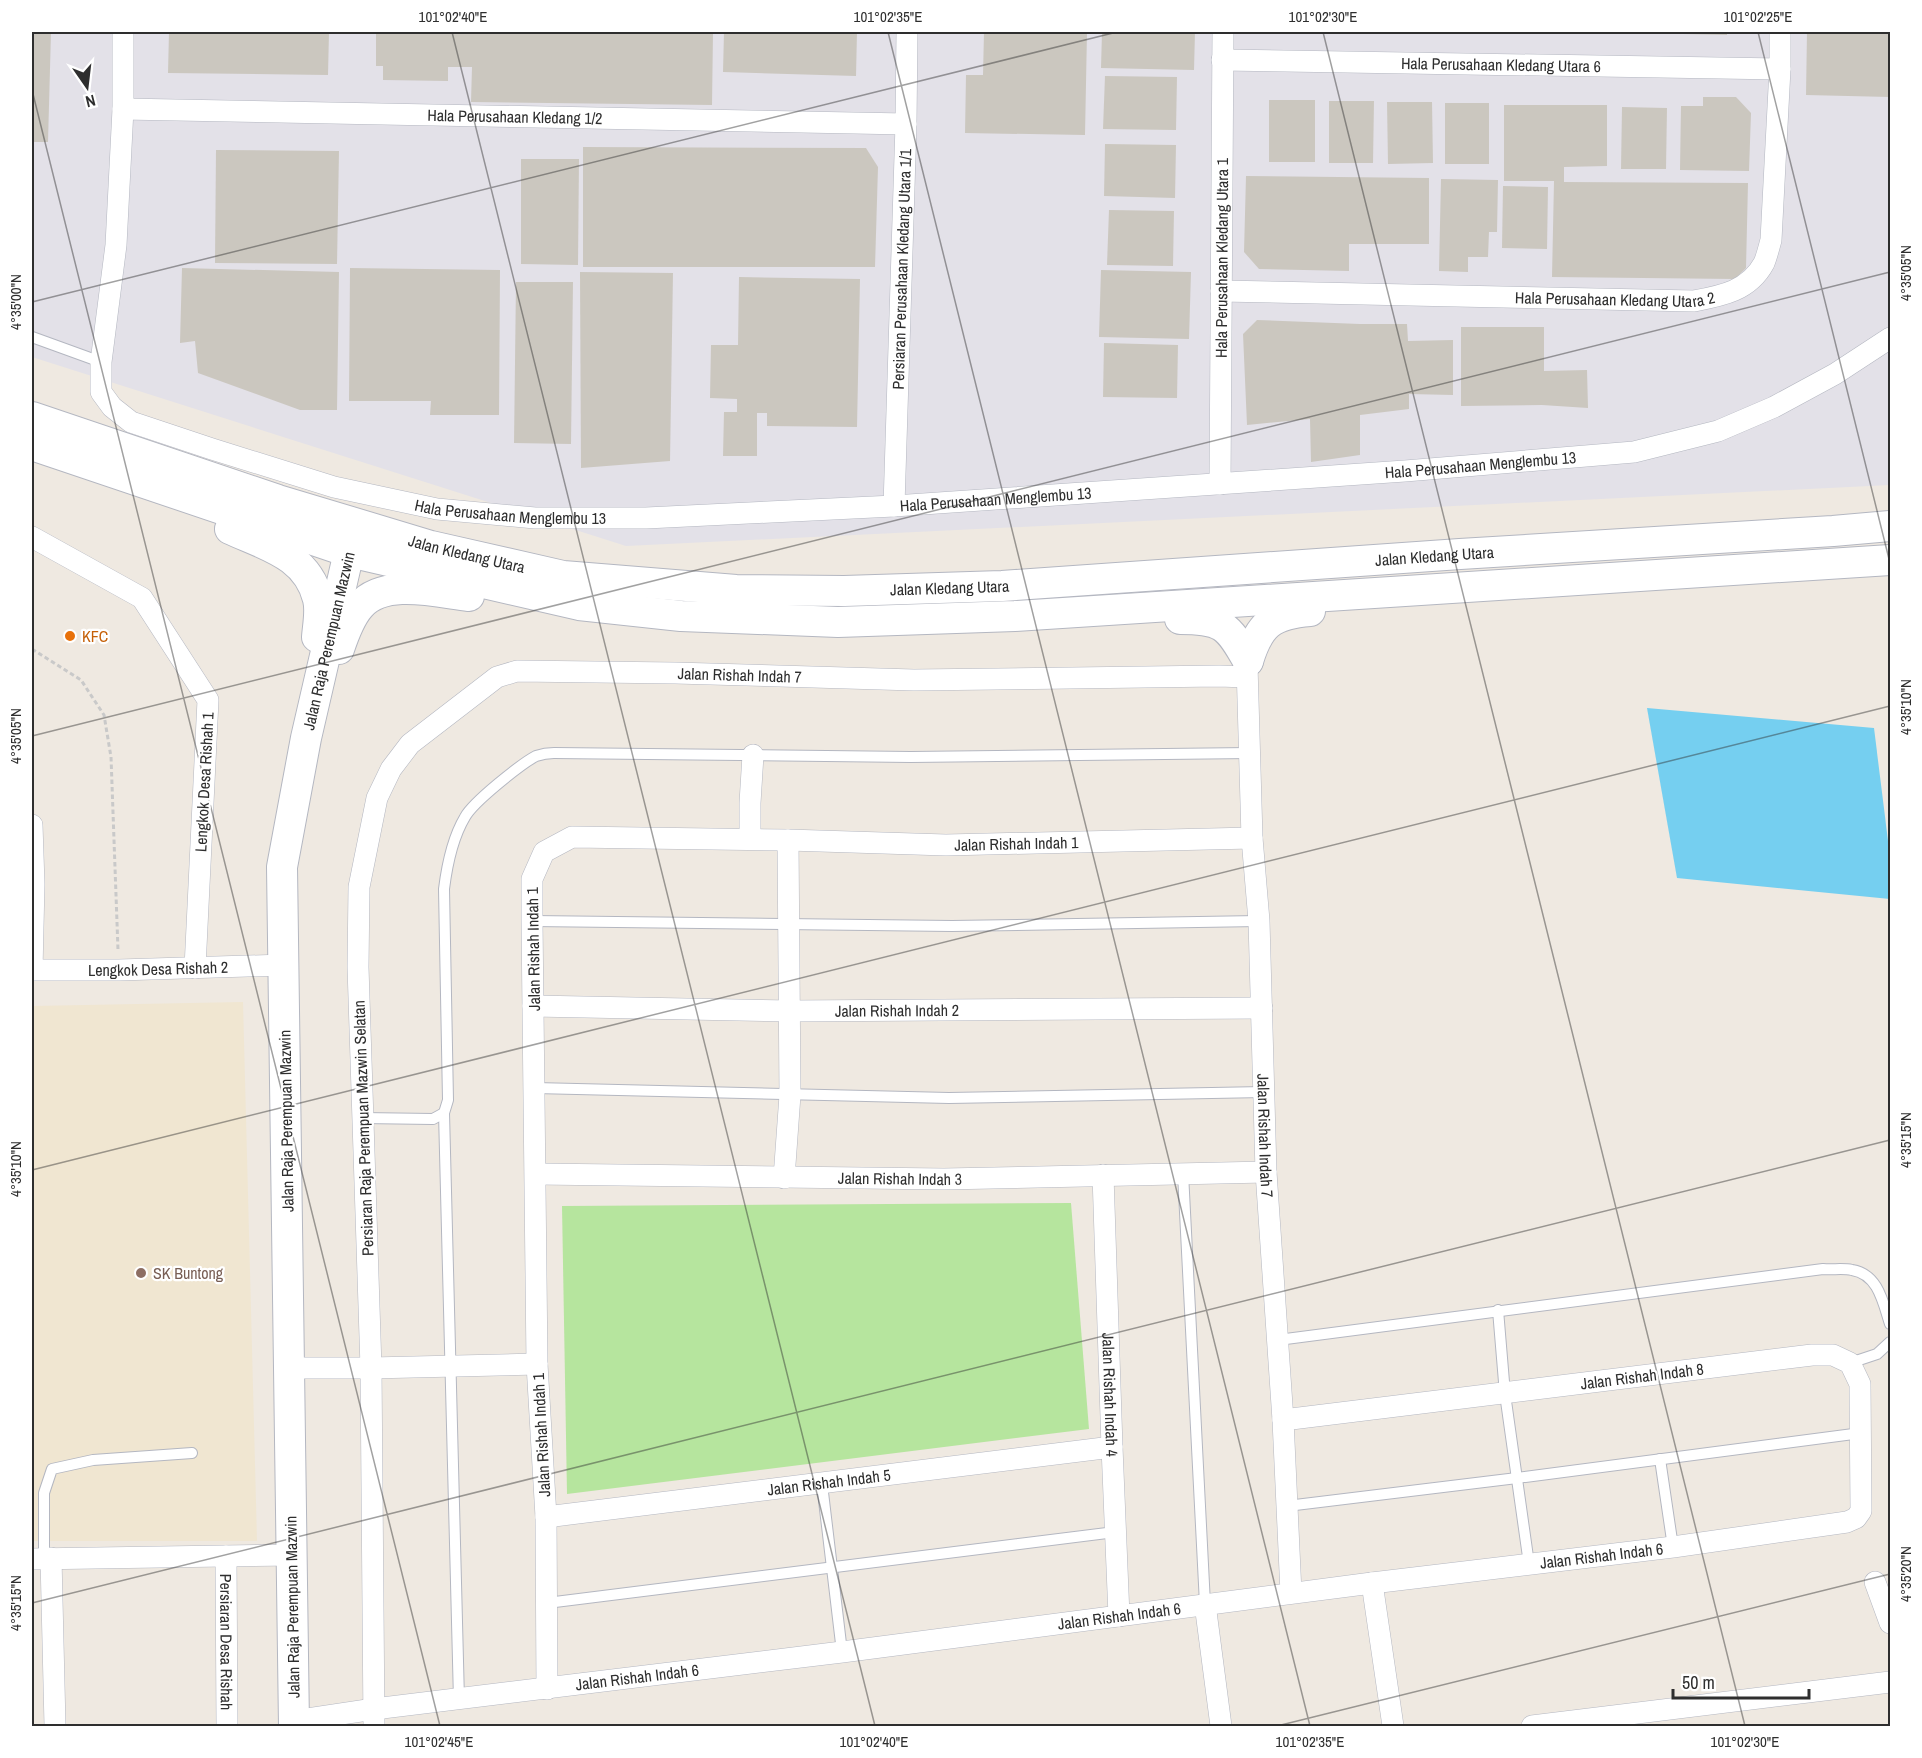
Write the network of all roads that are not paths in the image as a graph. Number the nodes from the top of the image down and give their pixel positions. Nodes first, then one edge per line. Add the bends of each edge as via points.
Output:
1 (123, 32) edge
2 (907, 32) edge
3 (1223, 32) edge
4 (1780, 32) edge
5 (1222, 60) junction
6 (1780, 69) junction
7 (123, 109) junction
8 (906, 124) junction
9 (1221, 291) junction
10 (32, 337) edge
11 (1890, 338) edge
12 (101, 362) junction
13 (32, 417) edge
14 (32, 445) edge
15 (84, 464) junction
16 (1220, 484) junction
17 (894, 506) junction
18 (1890, 526) edge
19 (32, 537) edge
20 (353, 538) junction
21 (1890, 560) edge
22 (1565, 581) junction
23 (579, 605) junction
24 (1015, 615) junction
25 (1247, 669) junction
26 (306, 738) junction
27 (1250, 753) junction
28 (753, 755) junction
29 (32, 825) edge
30 (1252, 838) junction
31 (750, 839) junction
32 (788, 840) junction
33 (33, 884) edge
34 (359, 887) joint
35 (531, 921) junction
36 (1259, 921) junction
37 (789, 925) junction
38 (284, 965) junction
39 (195, 968) junction
40 (32, 970) edge
41 (533, 1006) junction
42 (1262, 1008) junction
43 (790, 1011) junction
44 (535, 1088) junction
45 (1264, 1092) junction
46 (790, 1095) junction
47 (444, 1113) junction
48 (362, 1118) junction
49 (1266, 1172) junction
50 (1184, 1173) junction
51 (536, 1174) junction
52 (1103, 1175) junction
53 (784, 1178) junction
54 (1498, 1310) junction
55 (1890, 1324) edge
56 (1278, 1340) junction
57 (1890, 1342) edge
58 (1850, 1363) junction
59 (537, 1364) junction
60 (451, 1366) junction
61 (289, 1368) junction
62 (371, 1368) junction
63 (1505, 1394) junction
64 (1283, 1420) junction
65 (1861, 1433) junction
66 (1112, 1447) junction
67 (192, 1453) dead end
68 (1660, 1459) junction
69 (1517, 1479) junction
70 (822, 1484) junction
71 (1287, 1506) junction
72 (546, 1517) junction
73 (1115, 1532) junction
74 (1673, 1547) junction
75 (292, 1555) junction
76 (226, 1557) junction
77 (42, 1558) edge
78 (1529, 1564) junction
79 (833, 1567) junction
80 (1875, 1582) dead end
81 (1372, 1583) junction
82 (1291, 1593) junction
83 (548, 1603) junction
84 (1205, 1604) junction
85 (1119, 1616) junction
86 (1890, 1623) edge
87 (842, 1652) junction
88 (1890, 1682) edge
89 (547, 1689) junction
90 (459, 1700) junction
91 (374, 1718) edge
92 (294, 1724) edge
93 (55, 1726) edge
94 (227, 1726) edge
95 (1221, 1726) edge
96 (1393, 1726) edge
97 (1532, 1726) edge

1 - 7 street
2 - 8 street, Persiaran Perusahaan Kledang Utara 1/1
3 - 5 street, Hala Perusahaan Kledang Utara 1
4 - 6 street, Hala Perusahaan Kledang Utara 2
5 - 6 street, Hala Perusahaan Kledang Utara 6
5 - 9 street, Hala Perusahaan Kledang Utara 1
6 - 9 street, Hala Perusahaan Kledang Utara 2 via 1771,240 1763,264 1746,284 1726,295 1694,301
7 - 8 street, Hala Perusahaan Kledang 1/2
7 - 12 street via 116,245
8 - 17 street, Persiaran Perusahaan Kledang Utara 1/1
9 - 16 street, Hala Perusahaan Kledang Utara 1
10 - 12 lane
11 - 16 street, Hala Perusahaan Menglembu 13 via 1774,407 1718,431 1634,452
12 - 17 street, Hala Perusahaan Menglembu 13 via 101,392 131,422 334,487 437,509 535,518 646,518
13 - 20 main road, Jalan Kledang Utara via 180,468
14 - 15 main road, Jalan Kledang Utara
15 - 20 main road, Jalan Kledang Utara
15 - 26 main road via 290,556 309,575 319,600
16 - 17 street, Hala Perusahaan Menglembu 13
18 - 20 main road, Jalan Kledang Utara via 1002,586 844,591 736,590 563,576 431,546
19 - 39 street, Lengkok Desa Rishah 1 via 142,597 208,700
20 - 23 main road, Jalan Kledang Utara
20 - 26 main road, Jalan Raja Perempuan Mazwin
21 - 22 main road, Jalan Kledang Utara
22 - 24 main road, Jalan Kledang Utara
22 - 25 main road via 1473,599 1282,616 1265,626 1253,646
23 - 24 main road, Jalan Kledang Utara via 681,616 838,622
23 - 26 main road via 404,588 380,592 360,606 343,636
24 - 25 main road via 1039,622 1096,624 1203,619 1227,629 1236,639
25 - 27 street, Jalan Rishah Indah 7
25 - 34 street, Jalan Rishah Indah 7 via 1219,676 914,680 517,671 498,677 410,744 391,769 376,798
26 - 38 main road, Jalan Raja Perempuan Mazwin via 282,867
27 - 28 lane
27 - 30 street, Jalan Rishah Indah 7
28 - 31 street
28 - 47 lane via 538,755 473,805 458,834 444,889 448,1101
29 - 33 street
30 - 32 street, Jalan Rishah Indah 1 via 946,845
30 - 36 street, Jalan Rishah Indah 7
31 - 32 street, Jalan Rishah Indah 1
31 - 35 street, Jalan Rishah Indah 1 via 572,837 544,852 532,879
32 - 37 street
33 - 40 street
34 - 48 street, Persiaran Raja Perempuan Mazwin Selatan
35 - 37 lane
35 - 41 street, Jalan Rishah Indah 1
36 - 37 lane
36 - 42 street, Jalan Rishah Indah 7
37 - 43 street
38 - 39 street, Lengkok Desa Rishah 2
38 - 61 main road, Jalan Raja Perempuan Mazwin
39 - 40 street, Lengkok Desa Rishah 2
41 - 43 street, Jalan Rishah Indah 2
41 - 44 street, Jalan Rishah Indah 1
42 - 43 street, Jalan Rishah Indah 2
42 - 45 street, Jalan Rishah Indah 7
43 - 46 street
44 - 46 lane
44 - 51 street, Jalan Rishah Indah 1
45 - 46 lane via 949,1098
45 - 49 street, Jalan Rishah Indah 7
46 - 53 street
47 - 48 lane via 433,1119
47 - 60 lane
48 - 62 street, Persiaran Raja Perempuan Mazwin Selatan
49 - 50 street, Jalan Rishah Indah 3
49 - 56 street, Jalan Rishah Indah 7
50 - 52 street, Jalan Rishah Indah 3
50 - 84 lane
51 - 53 street, Jalan Rishah Indah 3
51 - 59 street, Jalan Rishah Indah 1
52 - 53 street, Jalan Rishah Indah 3
52 - 66 street, Jalan Rishah Indah 4
54 - 55 lane via 1823,1269 1853,1270 1870,1277 1879,1290
54 - 56 lane
54 - 63 lane
56 - 64 street, Jalan Rishah Indah 7
57 - 58 lane via 1877,1354
58 - 63 street, Jalan Rishah Indah 8 via 1833,1355 1812,1355
58 - 65 street via 1860,1384
59 - 60 street
59 - 72 street, Jalan Rishah Indah 1
60 - 62 street
60 - 90 lane
61 - 62 street
61 - 75 main road, Jalan Raja Perempuan Mazwin
62 - 91 street, Persiaran Raja Perempuan Mazwin Selatan
63 - 64 street, Jalan Rishah Indah 8
63 - 69 lane
64 - 71 street, Jalan Rishah Indah 7
65 - 68 lane
65 - 74 street, Jalan Rishah Indah 6 via 1861,1511 1856,1518
66 - 70 street, Jalan Rishah Indah 5
66 - 73 street, Jalan Rishah Indah 4
67 - 77 lane via 93,1460 52,1469 44,1493
68 - 69 lane
68 - 74 lane
69 - 71 lane
69 - 78 lane
70 - 72 street, Jalan Rishah Indah 5
70 - 79 lane
71 - 82 street, Jalan Rishah Indah 7
72 - 83 street, Jalan Rishah Indah 1
73 - 79 lane
73 - 85 street, Jalan Rishah Indah 4
74 - 78 street, Jalan Rishah Indah 6
75 - 76 street
75 - 92 main road, Jalan Raja Perempuan Mazwin
76 - 77 street
76 - 94 street, Persiaran Desa Rishah
77 - 93 street
78 - 81 street, Jalan Rishah Indah 6
79 - 83 lane
79 - 87 lane
80 - 86 street
81 - 82 street, Jalan Rishah Indah 6
81 - 96 street
82 - 84 street, Jalan Rishah Indah 6
83 - 89 street, Jalan Rishah Indah 1
84 - 85 street, Jalan Rishah Indah 6
84 - 95 street
85 - 87 street, Jalan Rishah Indah 6
87 - 89 street, Jalan Rishah Indah 6
88 - 97 street
89 - 90 street, Jalan Rishah Indah 6
90 - 91 street, Jalan Rishah Indah 6
91 - 92 street, Jalan Rishah Indah 6

